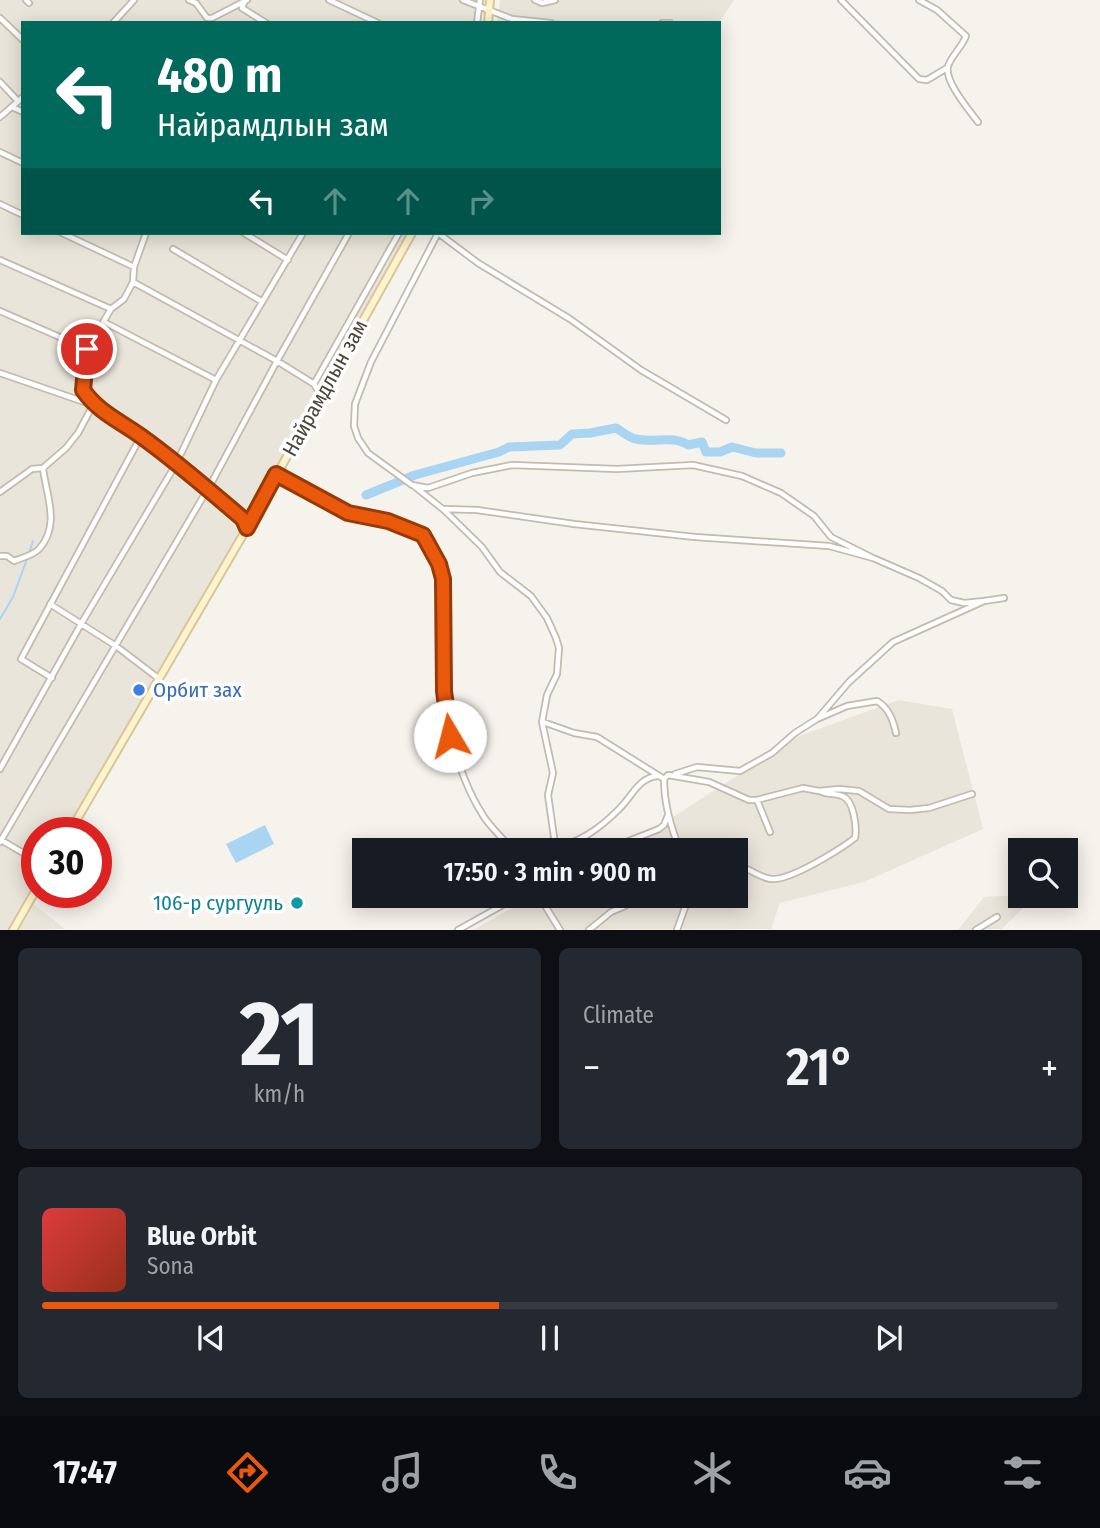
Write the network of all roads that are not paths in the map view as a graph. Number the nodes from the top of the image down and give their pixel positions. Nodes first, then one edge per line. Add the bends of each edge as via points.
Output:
1 (134, 0) edge
2 (189, 0) edge
3 (329, 0) edge
4 (463, 0) edge
5 (490, 0) edge
6 (535, 0) edge
7 (555, 0) edge
8 (841, 0) edge
9 (919, 0) edge
10 (245, 2) edge
11 (479, 3) edge
12 (490, 9) junction
13 (0, 18) edge
14 (206, 20) edge
15 (115, 21) edge
16 (263, 21) edge
17 (374, 21) edge
18 (477, 21) edge
19 (488, 21) edge
20 (532, 21) edge
21 (21, 38) edge
22 (948, 68) junction
23 (0, 82) edge
24 (21, 99) edge
25 (12, 107) junction
26 (21, 111) edge
27 (0, 117) edge
28 (978, 121) dead end
29 (0, 152) edge
30 (21, 162) edge
31 (0, 204) edge
32 (21, 214) edge
33 (66, 235) edge
34 (145, 235) edge
35 (246, 235) edge
36 (302, 235) edge
37 (348, 235) edge
38 (398, 235) edge
39 (411, 235) edge
40 (437, 235) edge
41 (441, 235) edge
42 (173, 250) dead end
43 (0, 260) edge
44 (288, 261) junction
45 (134, 267) junction
46 (133, 282) junction
47 (261, 301) junction
48 (111, 309) junction
49 (0, 311) edge
50 (104, 322) junction
51 (239, 341) junction
52 (87, 349) junction
53 (277, 360) junction
54 (0, 373) edge
55 (216, 380) junction
56 (314, 384) junction
57 (321, 396) junction
58 (93, 405) junction
59 (726, 420) dead end
60 (141, 436) junction
61 (176, 464) junction
62 (43, 468) junction
63 (276, 474) junction
64 (411, 485) junction
65 (207, 489) junction
66 (0, 492) edge
67 (444, 509) junction
68 (247, 528) junction
69 (0, 555) edge
70 (873, 558) junction
71 (1004, 598) dead end
72 (984, 601) junction
73 (50, 604) junction
74 (81, 624) junction
75 (116, 646) junction
76 (52, 678) junction
77 (158, 678) junction
78 (817, 719) junction
79 (542, 722) junction
80 (896, 733) dead end
81 (0, 769) edge
82 (674, 775) junction
83 (662, 777) junction
84 (819, 791) junction
85 (972, 794) dead end
86 (757, 800) junction
87 (668, 814) junction
88 (78, 817) edge
89 (770, 832) dead end
90 (502, 838) edge
91 (554, 838) edge
92 (578, 838) edge
93 (636, 838) edge
94 (676, 838) edge
95 (0, 841) edge
96 (21, 852) edge
97 (748, 868) edge
98 (25, 908) edge
99 (497, 908) edge
100 (547, 908) edge
101 (620, 908) edge
102 (685, 908) edge
103 (997, 917) dead end
104 (13, 929) edge
105 (458, 929) edge
106 (560, 929) edge
107 (589, 929) edge
108 (677, 929) edge
109 (976, 929) edge

1 - 15 street
2 - 14 street
3 - 17 street
4 - 11 street
5 - 12 main road
6 - 7 street
8 - 22 street via 919,79 927,80
9 - 22 street via 966,36
10 - 14 street
10 - 16 street via 242,8
11 - 12 street
11 - 18 street
12 - 19 main road
12 - 20 street
13 - 21 street
22 - 28 street via 955,90
23 - 24 street
24 - 25 street
25 - 26 street
25 - 27 street
29 - 30 street
31 - 32 street
33 - 45 street
34 - 45 street
35 - 44 street
36 - 44 street
37 - 53 street
38 - 56 street
39 - 57 main road, Найрамдлын зам
40 - 64 street via 371,362 355,404 354,426 362,445
41 - 59 street via 641,370
42 - 47 street
43 - 48 street
44 - 47 street
45 - 46 street
46 - 48 street via 124,299
46 - 51 street
47 - 51 street
48 - 50 street
49 - 52 street
50 - 52 street
50 - 55 street
51 - 53 street
51 - 55 street
52 - 58 street via 83,390
53 - 56 street
53 - 65 street
54 - 58 street
55 - 61 street
56 - 57 street
57 - 63 main road, Найрамдлын зам
58 - 60 street
58 - 62 street via 72,441
60 - 61 street
60 - 73 street
61 - 65 street
61 - 74 street
62 - 66 street via 32,470
62 - 69 street via 51,525 39,550 14,561
63 - 68 main road, Найрамдлын зам
63 - 90 street via 348,513 403,526 427,541 443,579 444,691 453,746 484,817
64 - 67 street
64 - 70 street via 428,488 512,466 617,469 693,464 782,493 814,516 831,537
65 - 68 street via 243,519
65 - 75 street
67 - 70 street via 695,537 829,546
67 - 79 street via 500,572 531,596 552,628 559,648 557,674
68 - 77 main road, Найрамдлын зам
70 - 72 street via 919,578 951,600
71 - 72 street
72 - 78 street via 892,642
73 - 74 street
73 - 76 street via 21,659
74 - 75 street
74 - 76 street
75 - 77 street
75 - 95 street
76 - 81 street
77 - 88 main road, Найрамдлын зам
78 - 80 street via 847,706 877,701 888,711
78 - 82 street via 740,771 703,766
79 - 83 street via 597,737
79 - 91 street via 553,772 548,796
82 - 83 street
82 - 86 street
83 - 87 street
83 - 92 street via 649,777 619,810
84 - 85 street via 859,791 889,810 929,808
84 - 86 street via 803,788
84 - 97 street via 848,801 855,838 837,852 778,880
86 - 89 street
87 - 93 street via 659,829
87 - 94 street
95 - 96 street
98 - 104 main road
99 - 105 street
100 - 106 street
101 - 107 street
102 - 108 street
103 - 109 street

